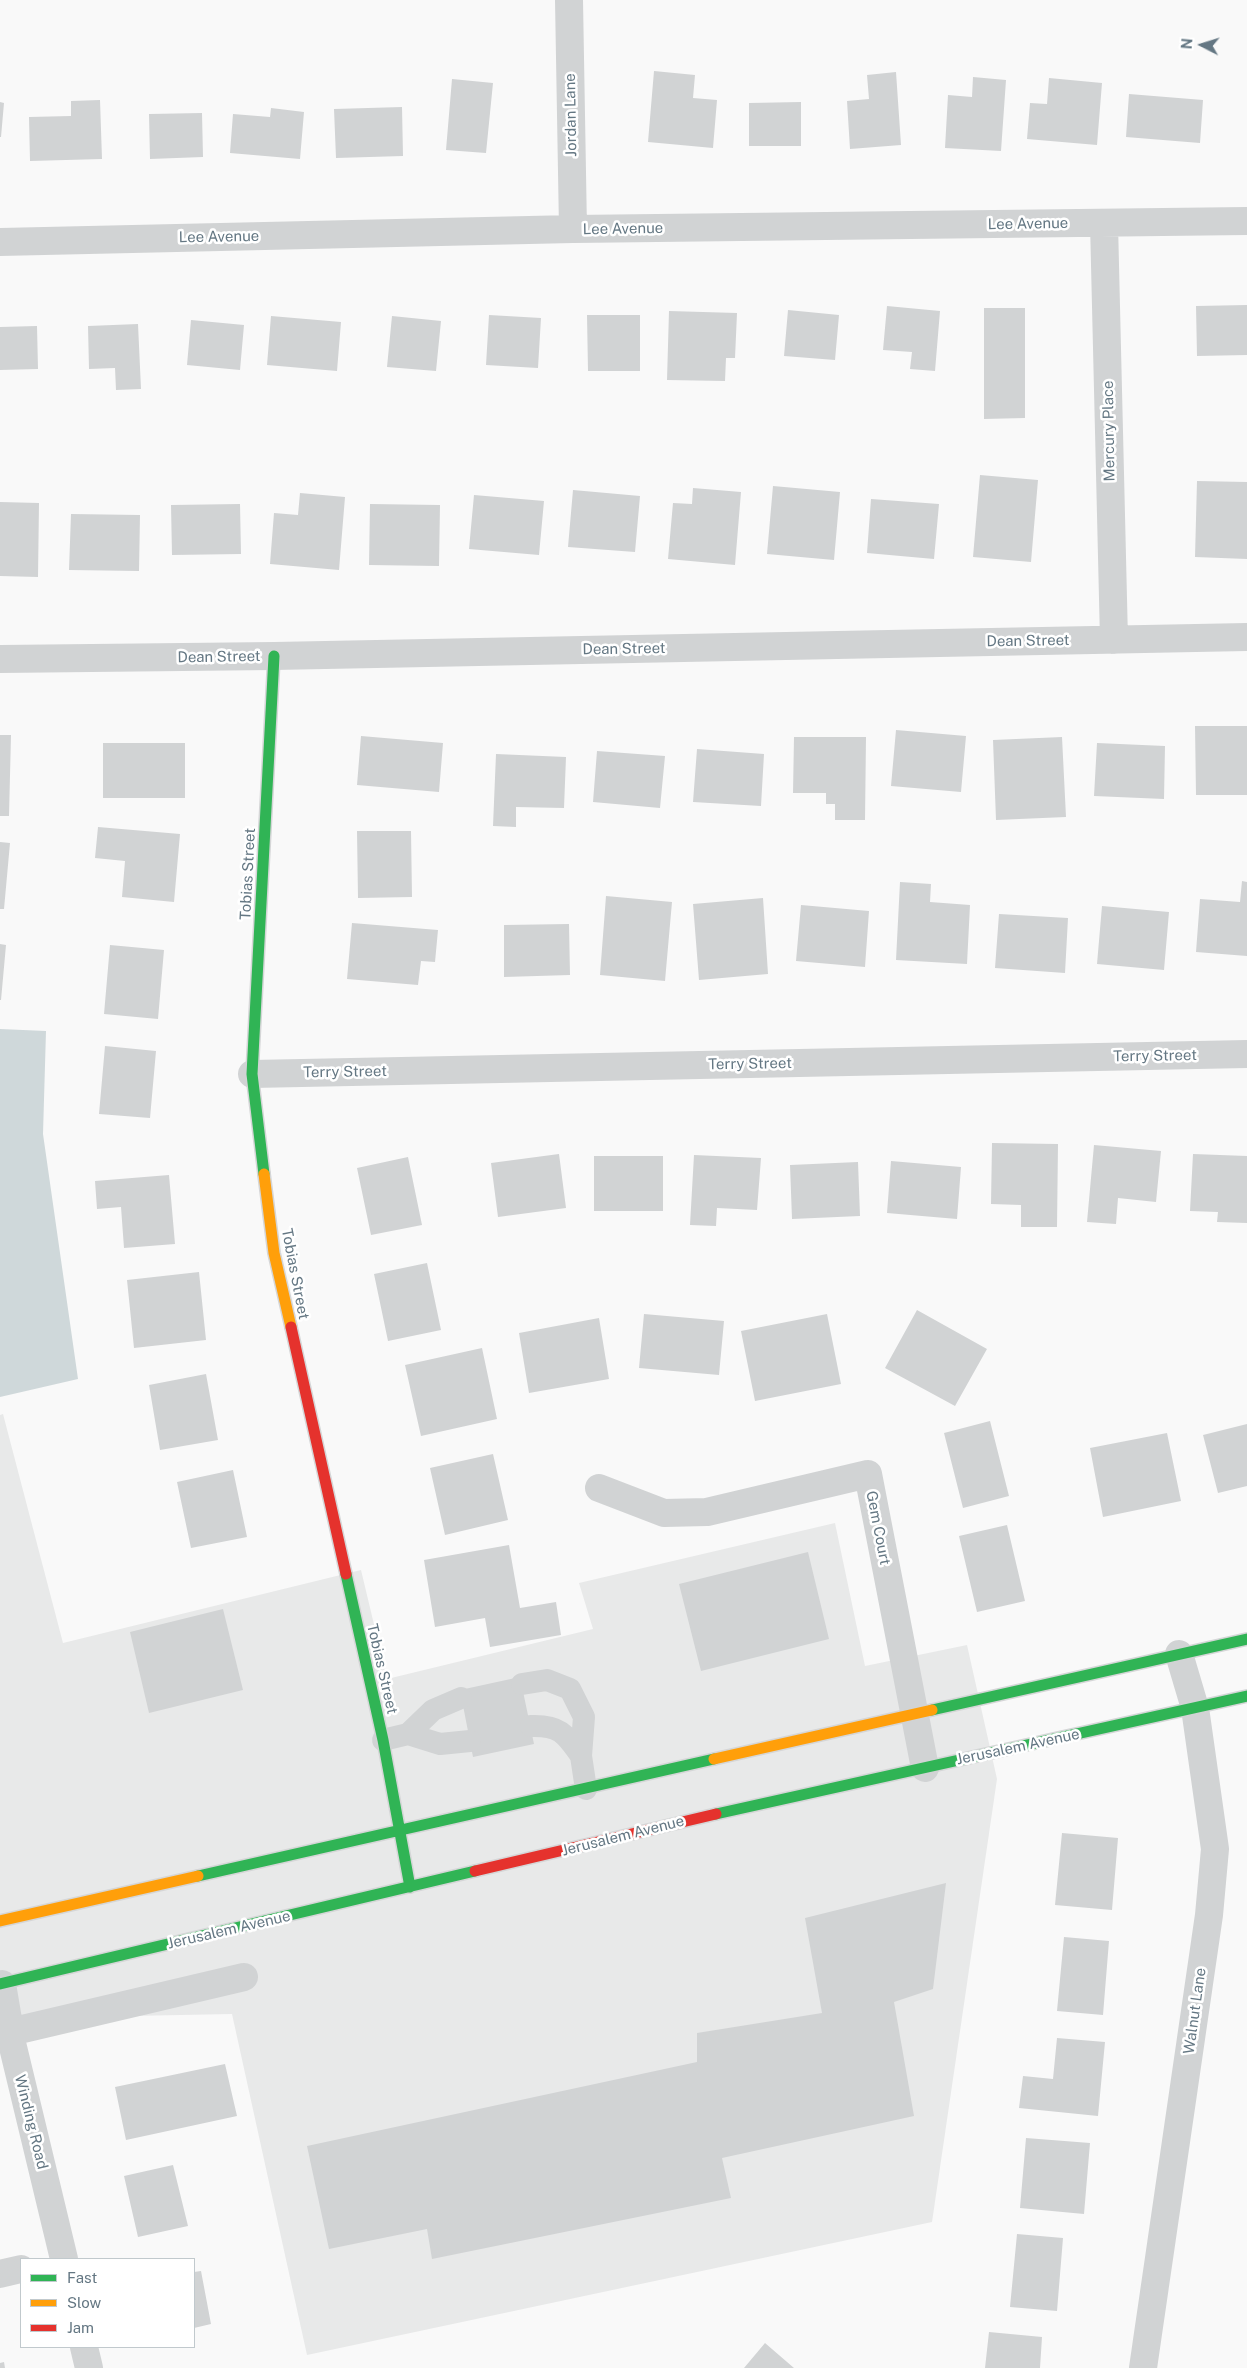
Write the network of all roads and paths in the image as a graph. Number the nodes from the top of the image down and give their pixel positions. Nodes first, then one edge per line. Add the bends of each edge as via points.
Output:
1 (569, 0) edge
2 (1247, 221) edge
3 (1104, 222) junction
4 (573, 229) junction
5 (0, 242) edge
6 (1247, 637) edge
7 (1114, 640) junction
8 (274, 656) junction
9 (0, 659) edge
10 (1247, 1054) edge
11 (252, 1074) junction
12 (598, 1488) dead end
13 (1247, 1639) edge
14 (1179, 1654) junction
15 (522, 1684) dead end
16 (1247, 1696) edge
17 (461, 1698) dead end
18 (1195, 1708) junction
19 (914, 1714) junction
20 (531, 1726) dead end
21 (408, 1734) junction
22 (383, 1740) junction
23 (470, 1741) dead end
24 (581, 1756) junction
25 (925, 1768) junction
26 (586, 1788) junction
27 (398, 1831) junction
28 (410, 1888) junction
29 (0, 1921) edge
30 (244, 1977) dead end
31 (1, 1984) edge
32 (10, 2032) junction
33 (64, 2258) edge
34 (20, 2269) edge
35 (0, 2274) edge
36 (84, 2348) edge
37 (89, 2368) edge
38 (1143, 2368) edge

1 - 4 street, Jordan Lane
2 - 3 street, Lee Avenue
3 - 4 street, Lee Avenue
3 - 7 street, Mercury Place
4 - 5 street, Lee Avenue
6 - 7 street, Dean Street
7 - 8 street, Dean Street
8 - 9 street, Dean Street
8 - 11 main road, Tobias Street
10 - 11 street, Terry Street
11 - 22 main road, Tobias Street via 274,1253
12 - 19 street, Gem Court via 664,1514 707,1512 868,1474
13 - 14 main road
14 - 18 street, Walnut Lane
14 - 19 main road
15 - 24 lane via 547,1680 570,1690 584,1717
16 - 18 main road, Jerusalem Avenue
17 - 21 lane via 433,1710
18 - 25 main road, Jerusalem Avenue
18 - 38 street, Walnut Lane via 1215,1849 1209,1915
19 - 25 street, Gem Court
19 - 26 main road
20 - 24 lane via 549,1726 567,1735
21 - 22 lane
21 - 23 lane via 440,1744
22 - 27 main road, Tobias Street
24 - 26 lane
25 - 28 main road, Jerusalem Avenue via 728,1811
26 - 27 main road
27 - 28 main road, Tobias Street
27 - 29 main road
28 - 31 main road, Jerusalem Avenue
30 - 32 street
31 - 32 street, Winding Road
32 - 33 street, Winding Road
34 - 35 street
36 - 37 street

